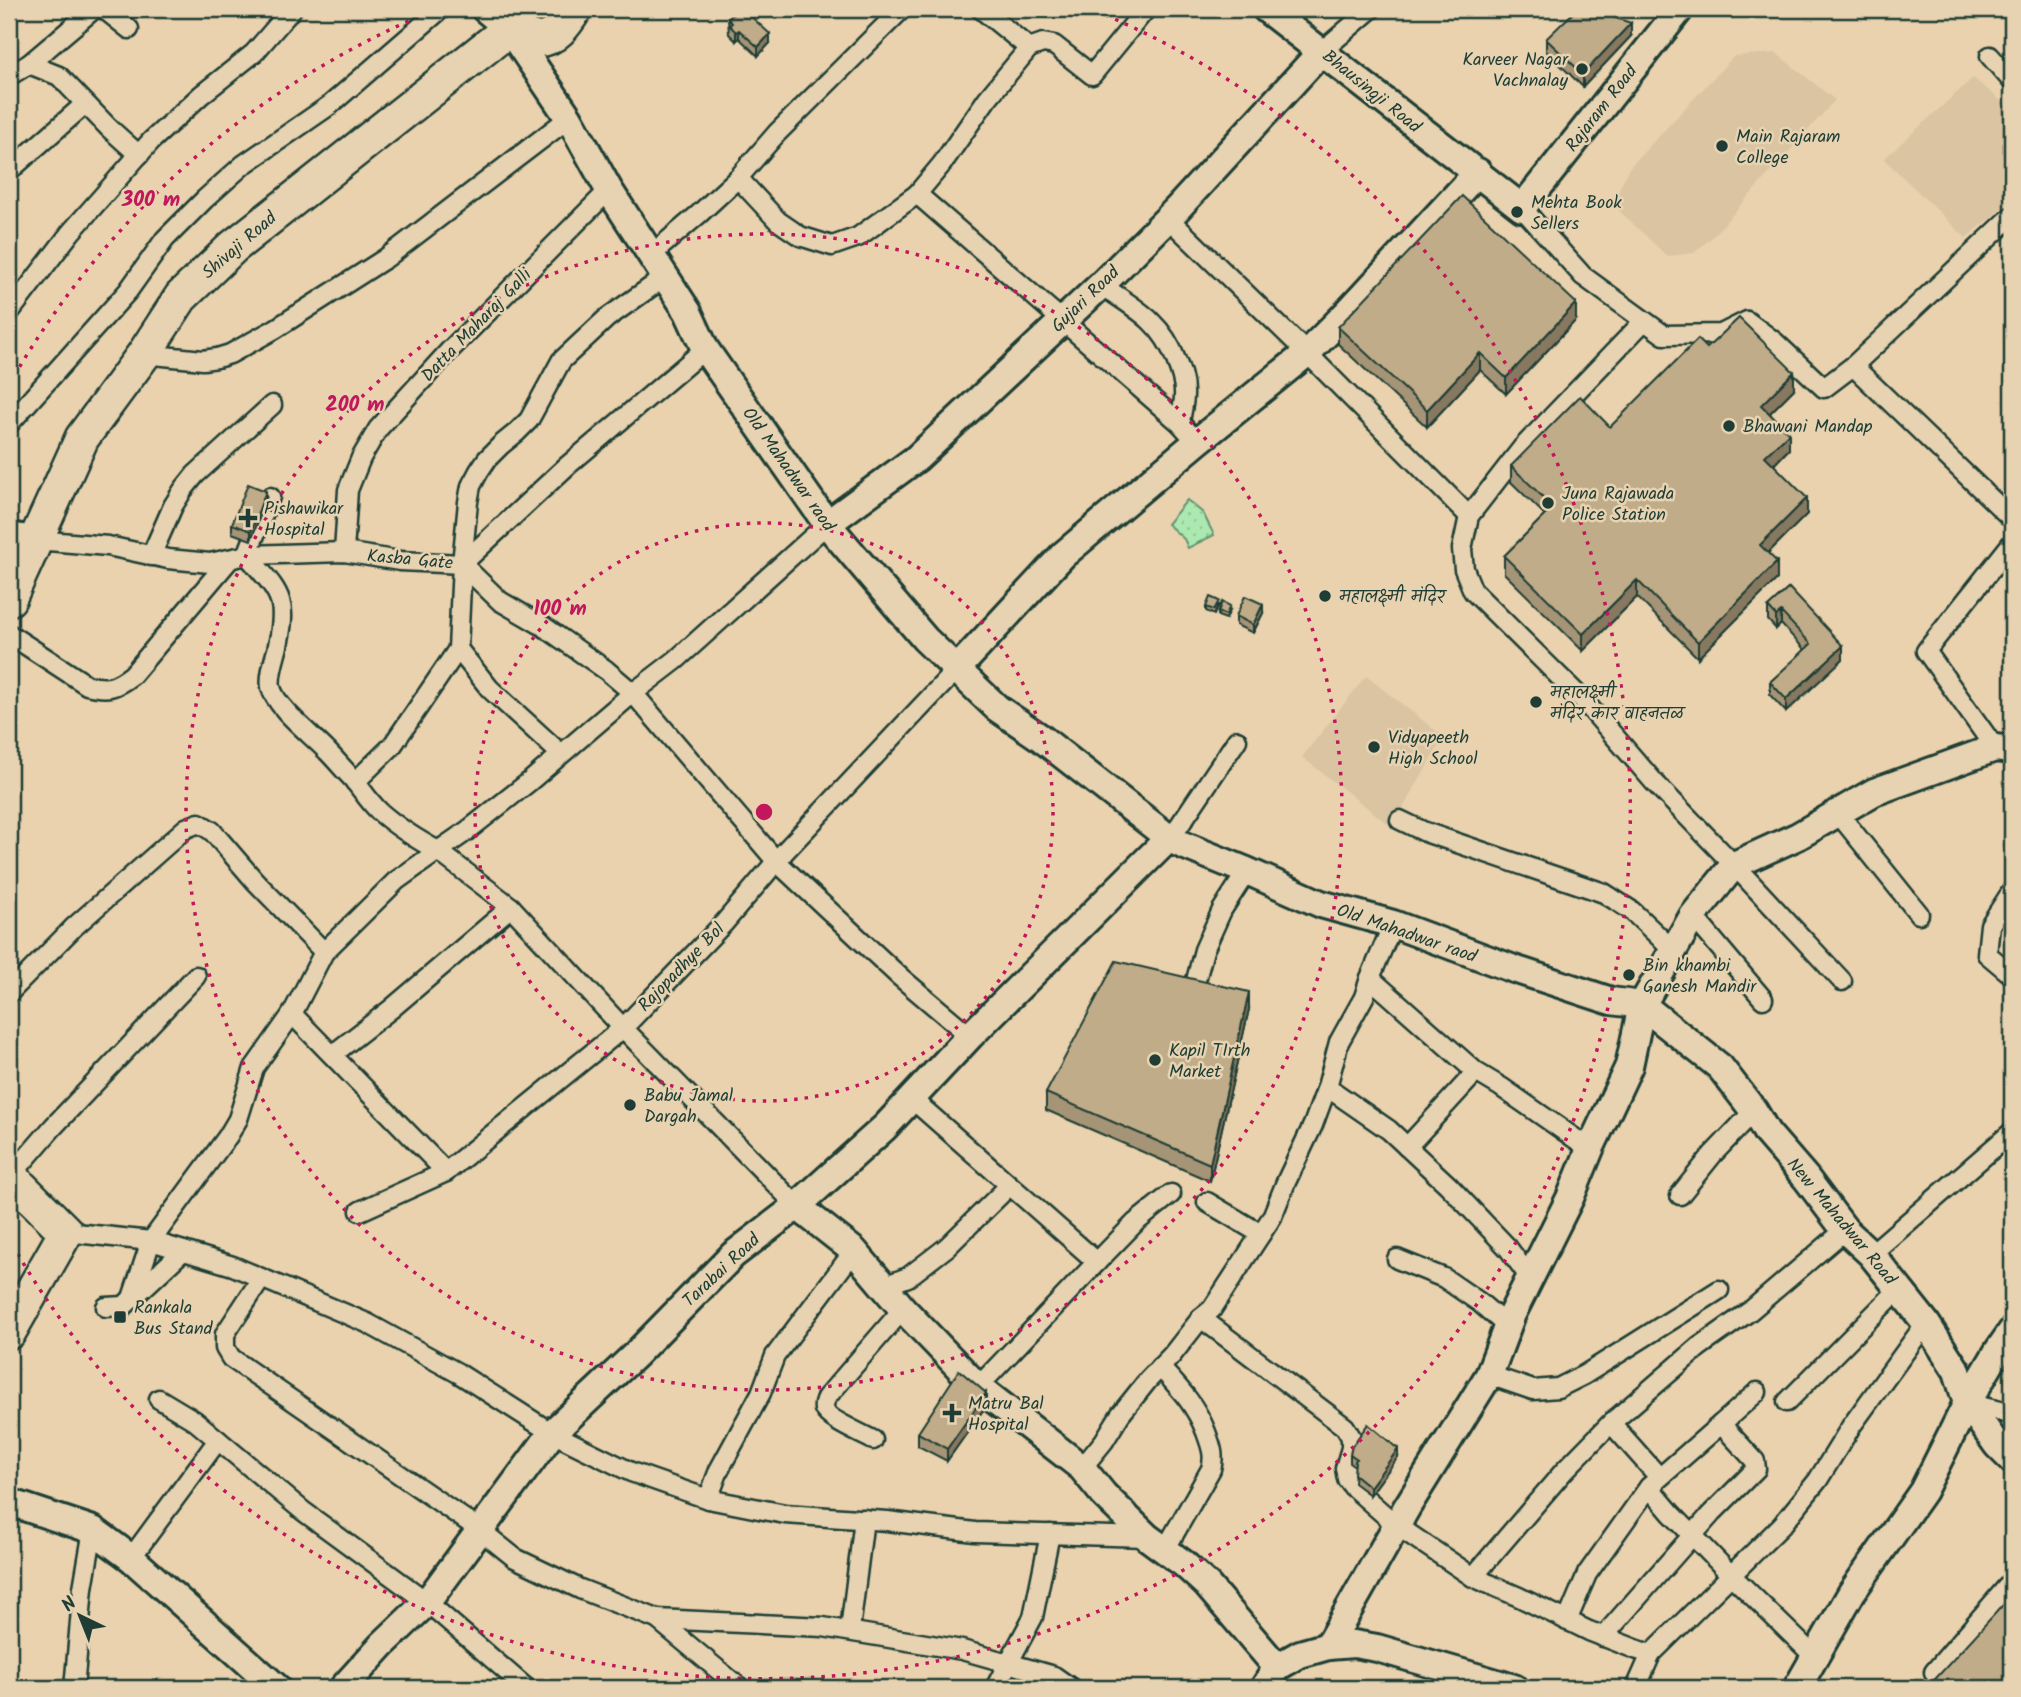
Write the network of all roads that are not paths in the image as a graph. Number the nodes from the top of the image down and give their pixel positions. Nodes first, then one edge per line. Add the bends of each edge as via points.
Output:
1 (94, 9) edge
2 (104, 9) edge
3 (292, 9) edge
4 (441, 9) edge
5 (575, 9) edge
6 (901, 9) edge
7 (981, 9) edge
8 (1146, 9) edge
9 (1266, 9) edge
10 (1371, 9) edge
11 (1681, 9) edge
12 (505, 15) edge
13 (129, 29) dead end
14 (1029, 48) junction
15 (1322, 51) junction
16 (1990, 55) dead end
17 (29, 64) junction
18 (9, 76) edge
19 (2012, 81) edge
20 (85, 104) junction
21 (569, 118) junction
22 (139, 155) junction
23 (9, 171) edge
24 (1478, 172) junction
25 (738, 178) junction
26 (609, 190) junction
27 (917, 194) junction
28 (1522, 208) junction
29 (2012, 216) edge
30 (1168, 218) junction
31 (658, 266) junction
32 (1101, 285) junction
33 (9, 313) edge
34 (1063, 320) junction
35 (1644, 321) junction
36 (705, 349) junction
37 (1307, 353) junction
38 (144, 354) junction
39 (1853, 366) junction
40 (272, 405) dead end
41 (9, 424) edge
42 (1188, 432) junction
43 (270, 497) dead end
44 (1469, 516) junction
45 (2012, 519) edge
46 (827, 524) junction
47 (22, 538) edge
48 (2012, 543) edge
49 (344, 552) junction
50 (150, 555) junction
51 (239, 557) junction
52 (461, 564) junction
53 (9, 598) edge
54 (9, 634) edge
55 (458, 649) junction
56 (957, 669) junction
57 (633, 693) junction
58 (1237, 740) dead end
59 (2004, 749) edge
60 (561, 754) junction
61 (355, 782) junction
62 (1838, 813) junction
63 (1400, 820) dead end
64 (1169, 837) junction
65 (438, 851) junction
66 (777, 862) junction
67 (1734, 865) junction
68 (1247, 871) junction
69 (2012, 891) edge
70 (511, 907) junction
71 (1919, 914) dead end
72 (1693, 916) junction
73 (1393, 924) junction
74 (1672, 949) junction
75 (324, 952) junction
76 (2012, 975) edge
77 (196, 976) dead end
78 (1370, 978) junction
79 (1842, 981) dead end
80 (1195, 984) edge
81 (9, 993) edge
82 (1763, 999) dead end
83 (1642, 1005) junction
84 (292, 1014) junction
85 (623, 1028) junction
86 (970, 1036) junction
87 (341, 1048) dead end
88 (1476, 1072) junction
89 (1327, 1087) junction
90 (911, 1098) junction
91 (1754, 1111) junction
92 (2012, 1132) edge
93 (1407, 1147) junction
94 (1590, 1149) junction
95 (446, 1172) junction
96 (9, 1176) edge
97 (1009, 1186) junction
98 (1171, 1194) dead end
99 (1680, 1195) dead end
100 (1207, 1202) dead end
101 (797, 1206) junction
102 (360, 1211) dead end
103 (1845, 1230) junction
104 (66, 1232) junction
105 (1261, 1234) junction
106 (151, 1241) junction
107 (183, 1251) junction
108 (854, 1251) junction
109 (1871, 1254) junction
110 (1397, 1259) dead end
111 (1097, 1262) junction
112 (1530, 1278) junction
113 (261, 1279) junction
114 (884, 1286) junction
115 (1899, 1289) junction
116 (1719, 1290) dead end
117 (132, 1298) junction
118 (106, 1307) dead end
119 (903, 1309) junction
120 (1201, 1318) junction
121 (1926, 1323) junction
122 (1507, 1326) junction
123 (9, 1331) edge
124 (2012, 1331) edge
125 (1160, 1367) junction
126 (1489, 1375) junction
127 (978, 1387) junction
128 (1757, 1392) dead end
129 (159, 1399) dead end
130 (1787, 1402) dead end
131 (1967, 1403) junction
132 (2012, 1414) edge
133 (1611, 1423) junction
134 (1721, 1424) junction
135 (552, 1433) junction
136 (218, 1440) junction
137 (873, 1440) dead end
138 (2012, 1460) edge
139 (1082, 1468) junction
140 (1654, 1482) junction
141 (708, 1499) junction
142 (9, 1502) edge
143 (864, 1519) junction
144 (1396, 1525) junction
145 (93, 1530) junction
146 (480, 1530) junction
147 (1050, 1534) junction
148 (1693, 1535) junction
149 (1156, 1543) junction
150 (131, 1558) junction
151 (1730, 1574) junction
152 (1473, 1577) junction
153 (2012, 1581) edge
154 (427, 1602) junction
155 (657, 1619) junction
156 (1567, 1621) junction
157 (850, 1630) junction
158 (1603, 1637) junction
159 (1328, 1646) junction
160 (1651, 1654) junction
161 (1815, 1657) junction
162 (1009, 1664) junction
163 (1934, 1672) dead end
164 (1270, 1678) edge
165 (74, 1688) edge
166 (277, 1688) edge
167 (343, 1688) edge
168 (526, 1688) edge
169 (740, 1688) edge
170 (995, 1688) edge
171 (1071, 1688) edge
172 (1514, 1688) edge
173 (1636, 1688) edge
174 (1797, 1688) edge

1 - 17 street
2 - 13 street
3 - 22 street via 254,53 201,95
4 - 41 street via 330,105 243,165 205,199 165,239 128,291
5 - 12 highway via 558,31 537,39
6 - 25 street
7 - 14 street
8 - 14 street via 1092,75 1054,45
9 - 15 street, Bhausingji Road
10 - 15 street
11 - 28 street, Rajaram Road
12 - 21 street, Old Mahadwar raod
12 - 38 highway, Shivaji Road via 233,247 181,297
14 - 27 street
15 - 24 street, Bhausingji Road
15 - 30 street, Gujari Road
16 - 19 street
17 - 18 street
17 - 20 street via 59,76
20 - 22 street
20 - 23 street
21 - 26 street, Old Mahadwar raod
21 - 38 street via 386,258 230,354 203,360
22 - 33 street via 71,232
24 - 28 street, Bhausingji Road
24 - 37 street
25 - 27 street via 778,221 800,236 832,246 858,237
25 - 31 street via 699,214
26 - 31 street, Old Mahadwar raod
26 - 49 street, Datta Maharaj Galli via 450,349 378,429 348,490
27 - 34 street
28 - 35 street via 1583,276
29 - 39 street
30 - 32 street, Gujari Road
30 - 37 street
31 - 36 street, Old Mahadwar raod
31 - 52 street via 561,361 529,419 487,459 471,486
32 - 34 street, Gujari Road
32 - 42 street via 1165,334 1183,377
34 - 42 street
34 - 46 street, Gujari Road via 917,458
35 - 39 street via 1664,335 1681,336 1721,334 1747,321 1824,388
35 - 44 street via 1522,448
36 - 46 street, Old Mahadwar raod
36 - 52 street, Kasba Gate
37 - 42 street
37 - 44 street
38 - 47 highway, Shivaji Road via 82,438
39 - 45 street
40 - 50 street via 195,475 173,506
42 - 56 street via 1063,555
43 - 51 street
44 - 67 street via 1462,549 1473,591 1584,701
46 - 56 street, Old Mahadwar raod via 925,639
46 - 57 street
47 - 50 street, Kasba Gate
47 - 53 highway, Shivaji Road
48 - 59 street via 1926,650
49 - 51 street, Kasba Gate
49 - 52 street, Kasba Gate
50 - 51 street, Kasba Gate via 210,563
51 - 54 street via 132,675 112,687 87,685
51 - 61 street via 278,592 282,606 271,687 277,699
52 - 55 street
52 - 57 street via 500,601 606,670
55 - 60 street via 490,689
55 - 61 street via 391,746
56 - 64 street, Old Mahadwar raod via 997,708
56 - 66 street, Rajopadhye Bol
57 - 60 street
57 - 66 street
58 - 64 street
59 - 62 street via 1874,792
60 - 65 street
61 - 65 street via 379,811
62 - 67 street
62 - 71 street
63 - 74 street via 1604,893 1632,911
64 - 68 street, Old Mahadwar raod
64 - 86 street, Tarabai Road
65 - 70 street
65 - 75 street via 396,881
66 - 85 street, Rajopadhye Bol
66 - 86 street
67 - 72 street
67 - 79 street
68 - 73 street, Old Mahadwar raod via 1321,904
68 - 80 street via 1203,950
69 - 76 street via 1990,925 1987,954
70 - 85 street
70 - 87 street
72 - 74 street
72 - 82 street
73 - 78 street
73 - 83 street, Old Mahadwar raod via 1611,1001
74 - 83 street
75 - 81 street via 199,823 74,926
75 - 84 street
77 - 96 street
78 - 88 street
78 - 89 street via 1339,1042
83 - 91 street, New Mahadwar Road via 1720,1067
83 - 94 street via 1629,1066
84 - 95 street
84 - 106 street via 254,1068 228,1136
85 - 95 street, Rajopadhye Bol
85 - 101 street
86 - 90 street, Tarabai Road
88 - 93 street
88 - 94 street
89 - 93 street
89 - 105 street
90 - 97 street
90 - 101 street, Tarabai Road
91 - 99 street
91 - 103 street, New Mahadwar Road
92 - 109 street
93 - 112 street via 1508,1248
94 - 112 street
95 - 102 street, Rajopadhye Bol
96 - 104 highway
97 - 111 street
97 - 114 street via 947,1247 908,1278
98 - 111 street
100 - 105 street
101 - 108 street
101 - 135 street, Tarabai Road via 733,1255
103 - 109 street, New Mahadwar Road
103 - 133 street
104 - 106 street
104 - 123 highway
105 - 120 street via 1212,1309
106 - 107 street
106 - 117 street
107 - 113 street
107 - 117 street
108 - 114 street
108 - 141 street via 775,1356
109 - 115 street, New Mahadwar Road
110 - 122 street via 1444,1278
111 - 127 street
112 - 122 street
113 - 135 street via 367,1324 458,1373
113 - 146 street via 225,1334 231,1358
114 - 119 street
115 - 121 street, New Mahadwar Road
115 - 130 street
116 - 126 street via 1558,1388 1533,1390
117 - 118 street via 124,1306
119 - 127 street
119 - 137 street via 824,1403 830,1416
120 - 125 street
120 - 144 street via 1345,1427 1351,1437 1347,1479
121 - 131 street, New Mahadwar Road via 1957,1371
121 - 151 street via 1852,1424 1818,1480 1782,1525
122 - 126 street
124 - 131 street
125 - 139 street
125 - 149 street via 1199,1414 1214,1456 1211,1469
126 - 144 street
127 - 139 street
128 - 134 street
129 - 136 street
131 - 132 street
131 - 138 street, New Mahadwar Road
131 - 161 street via 1923,1491 1852,1592
133 - 140 street
133 - 152 street
134 - 140 street
134 - 148 street via 1755,1461 1756,1469
135 - 141 street via 631,1472
135 - 146 street, Tarabai Road
136 - 150 street
136 - 154 street via 303,1511
139 - 149 street
140 - 148 street via 1671,1513
140 - 156 street via 1587,1574
141 - 143 street via 785,1514
142 - 145 street
143 - 147 street via 975,1532
143 - 157 street
144 - 152 street
144 - 159 street
145 - 150 street
145 - 165 street
146 - 154 street, Tarabai Road
146 - 155 street via 515,1558
147 - 149 street
147 - 162 street via 1033,1618
148 - 151 street
148 - 158 street
149 - 164 street via 1208,1585
150 - 166 street
151 - 160 street
151 - 161 street
152 - 156 street
153 - 163 street
154 - 167 street, Tarabai Road
154 - 168 street
155 - 157 street
155 - 169 street
156 - 158 street
157 - 162 street via 962,1650
158 - 160 street
159 - 164 street via 1300,1654
159 - 172 street via 1377,1648
160 - 173 street
161 - 174 street
162 - 170 street
162 - 171 street via 1054,1676

